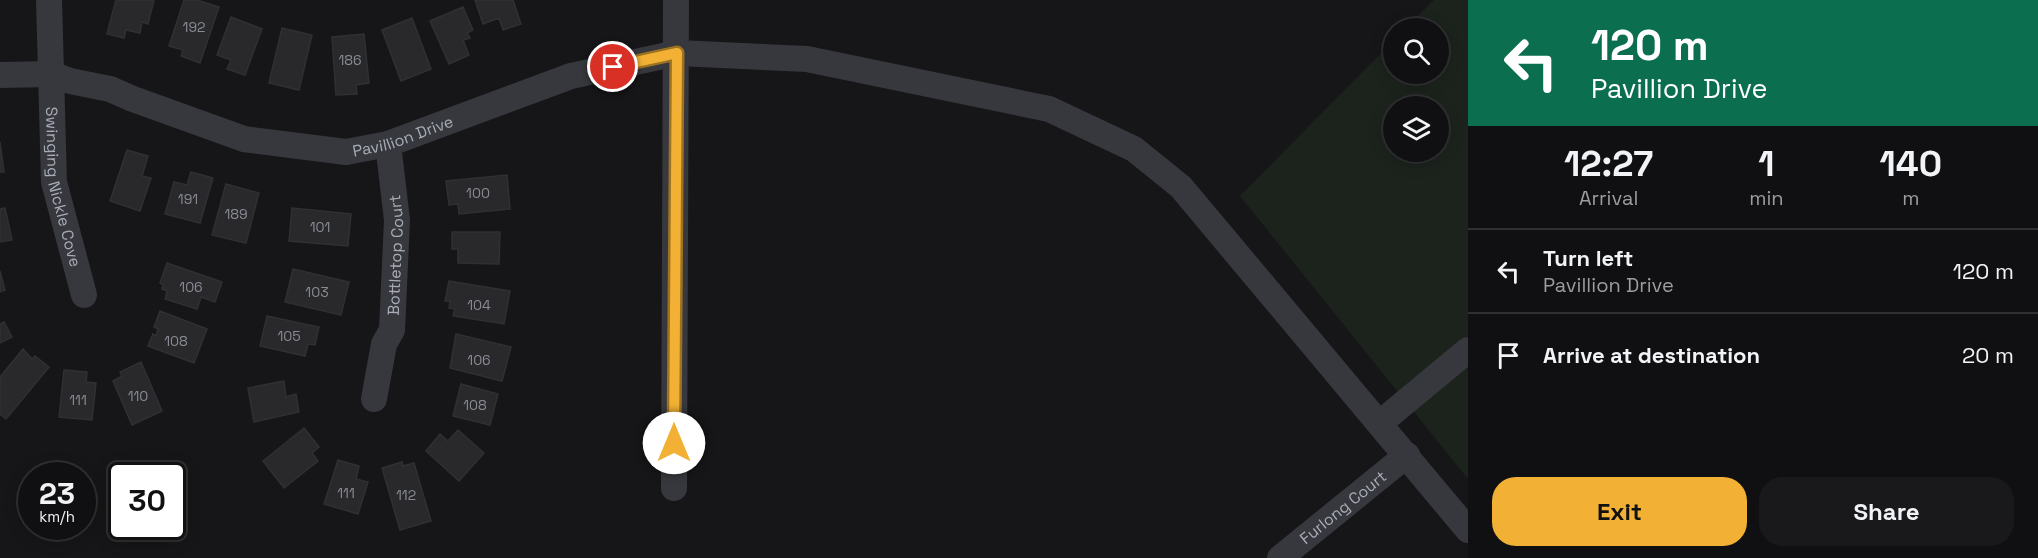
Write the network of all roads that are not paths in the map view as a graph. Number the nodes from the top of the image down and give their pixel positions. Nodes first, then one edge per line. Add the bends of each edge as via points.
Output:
1 (48, 0) edge
2 (676, 0) edge
3 (677, 53) junction
4 (51, 74) junction
5 (0, 75) edge
6 (388, 144) junction
7 (84, 295) dead end
8 (1468, 350) edge
9 (374, 399) dead end
10 (1380, 423) junction
11 (1407, 455) junction
12 (674, 488) dead end
13 (1468, 530) edge
14 (1280, 558) edge

1 - 4 street, Swinging Nickle Cove
2 - 3 street
3 - 6 street, Pavillion Drive via 571,76
3 - 10 street, Pavillion Drive via 807,58 1049,109 1134,149 1181,187
3 - 12 street
4 - 5 street, Pavillion Drive
4 - 6 street, Pavillion Drive via 110,89 244,139 346,152
4 - 7 street, Swinging Nickle Cove via 54,182
6 - 9 street, Bottletop Court via 397,220 392,330 384,344
8 - 10 street
10 - 11 street, Pavillion Drive
11 - 13 street, Pavillion Drive
11 - 14 street, Furlong Court

